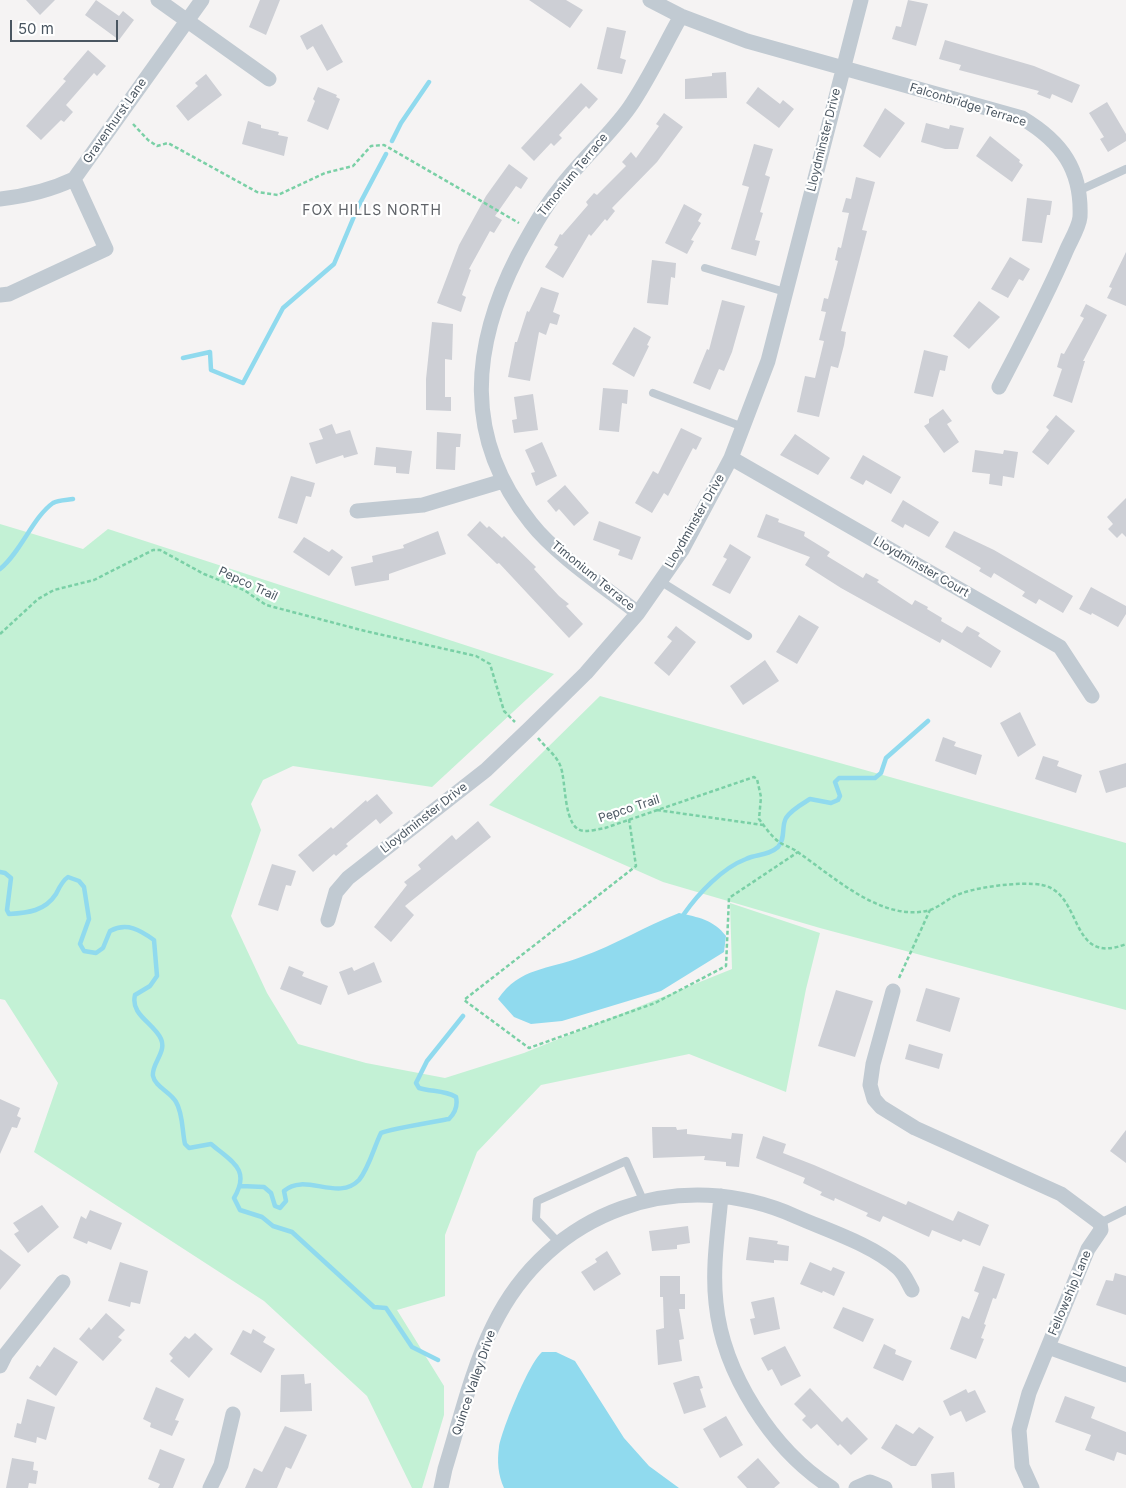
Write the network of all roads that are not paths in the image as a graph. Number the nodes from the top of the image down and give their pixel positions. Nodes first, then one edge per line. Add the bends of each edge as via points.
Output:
1 (158, 0) edge
2 (202, 0) edge
3 (650, 0) edge
4 (861, 0) edge
5 (681, 16) junction
6 (186, 20) junction
7 (842, 68) junction
8 (269, 79) dead end
9 (1126, 169) edge
10 (74, 179) junction
11 (1078, 191) junction
12 (0, 199) edge
13 (705, 268) dead end
14 (785, 292) junction
15 (0, 295) edge
16 (999, 387) dead end
17 (653, 393) dead end
18 (743, 427) junction
19 (731, 458) junction
20 (503, 481) junction
21 (357, 511) dead end
22 (660, 581) junction
23 (638, 613) junction
24 (748, 636) dead end
25 (1092, 696) dead end
26 (328, 920) dead end
27 (893, 991) road end
28 (721, 1196) junction
29 (643, 1200) junction
30 (1126, 1210) edge
31 (1100, 1223) junction
32 (560, 1244) junction
33 (63, 1282) dead end
34 (912, 1290) dead end
35 (1048, 1347) junction
36 (0, 1366) edge
37 (1126, 1375) edge
38 (233, 1414) dead end
39 (210, 1488) edge
40 (441, 1488) edge
41 (832, 1488) edge
42 (856, 1488) edge
43 (885, 1488) edge
44 (1032, 1488) edge

1 - 6 street
2 - 6 street, Gravenhurst Lane
3 - 5 street, Falconbridge Terrace
4 - 7 street, Lloydminster Drive
5 - 7 street, Falconbridge Terrace via 748,41
5 - 20 street, Timonium Terrace via 629,108 536,221 501,289 484,345 480,389 486,433
6 - 8 street
6 - 10 street, Gravenhurst Lane
7 - 11 street, Falconbridge Terrace via 1022,118 1056,143 1071,166
7 - 14 street, Lloydminster Drive
9 - 11 lane
10 - 12 street, Gravenhurst Lane via 52,190
10 - 15 street via 106,249 9,294
11 - 16 street, Falconbridge Terrace via 1080,219 1054,280
13 - 14 lane
14 - 18 street, Lloydminster Drive via 768,361
17 - 18 lane
18 - 19 street, Lloydminster Drive
19 - 22 street, Lloydminster Drive via 682,550
19 - 25 street, Lloydminster Court via 1060,647
20 - 21 street via 423,505
20 - 23 street, Timonium Terrace via 532,524 568,558
22 - 23 street, Lloydminster Drive
22 - 24 lane
23 - 26 street, Lloydminster Drive via 586,673 486,770 348,878 336,892
27 - 31 street via 870,1085 881,1108 915,1128 1061,1194
28 - 29 street, Quince Valley Drive via 662,1196
28 - 34 street, Quince Valley Drive via 785,1211 880,1254 900,1269
28 - 41 street via 715,1284 723,1342 739,1382 764,1423 814,1477
29 - 32 street, Quince Valley Drive via 589,1222
29 - 32 lane via 626,1161 537,1201 536,1219
30 - 31 lane
31 - 35 street, Fellowship Lane via 1101,1230 1088,1248
32 - 40 street, Quince Valley Drive via 536,1261 516,1285 492,1326
33 - 36 street
35 - 37 street
35 - 44 street, Fellowship Lane via 1029,1393 1019,1430 1022,1466
38 - 39 street via 221,1465
42 - 43 street via 870,1482

